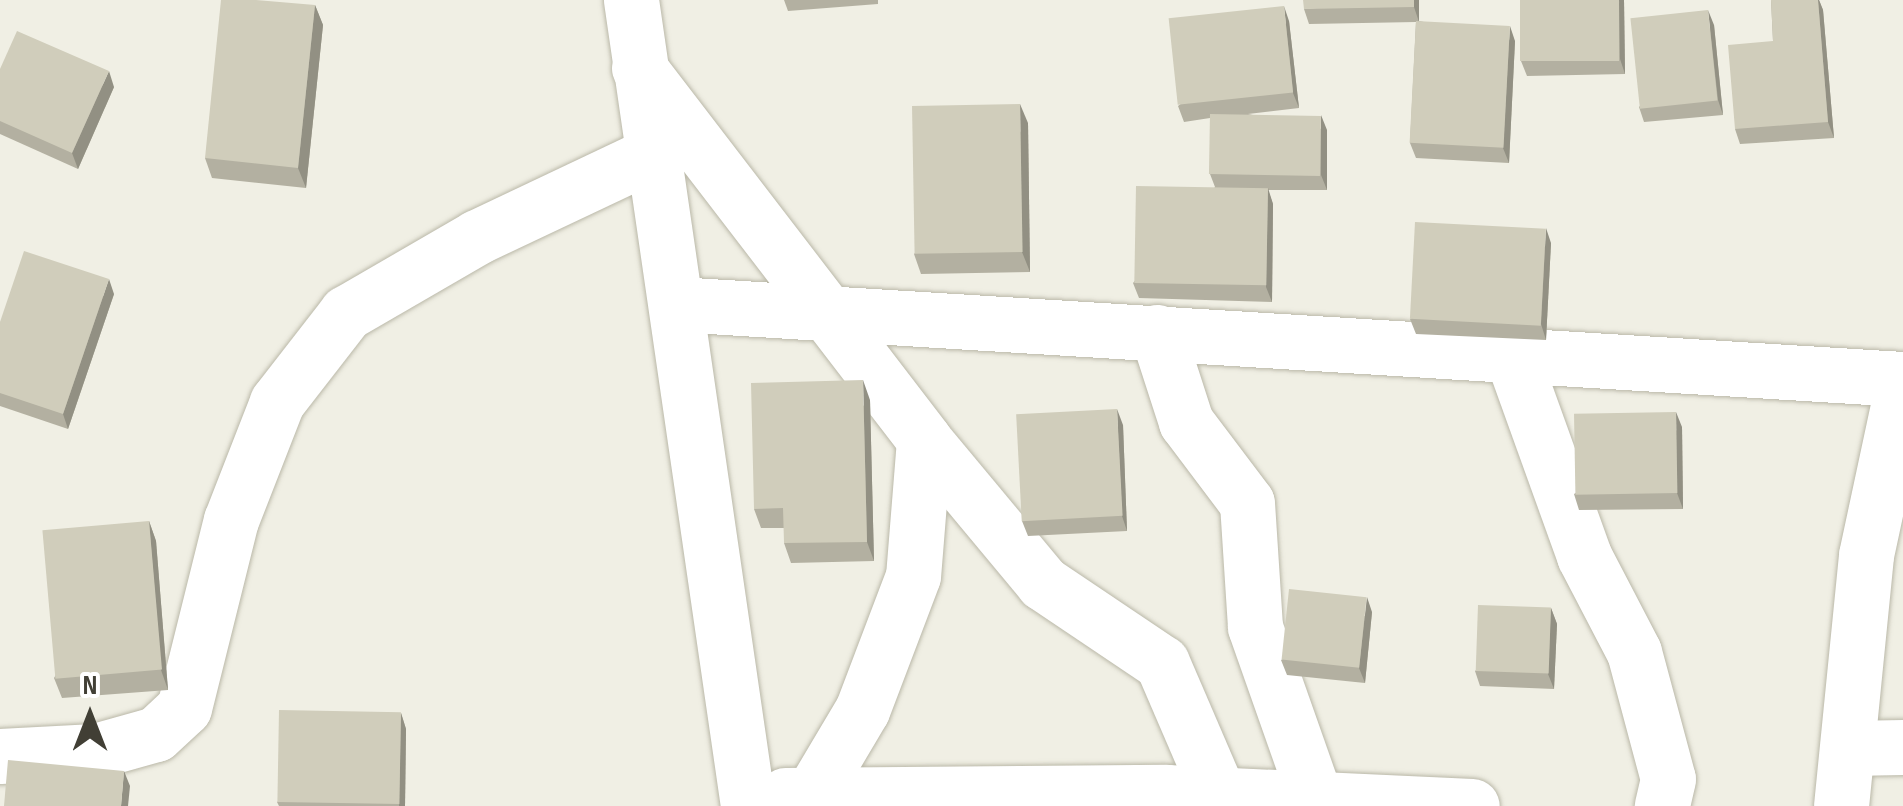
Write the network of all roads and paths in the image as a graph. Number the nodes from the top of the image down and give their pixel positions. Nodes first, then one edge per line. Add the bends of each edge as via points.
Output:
1 (631, 0) edge
2 (639, 68) junction
3 (648, 156) junction
4 (676, 304) junction
5 (829, 308) junction
6 (1157, 332) junction
7 (1510, 350) junction
8 (1903, 381) edge
9 (924, 440) junction
10 (1848, 748) junction
11 (1903, 748) edge
12 (0, 756) edge
13 (814, 791) junction
14 (1218, 793) junction
15 (1314, 795) junction
16 (747, 803) edge
17 (1472, 806) edge
18 (1662, 806) edge
19 (1841, 806) edge

1 - 2 street
2 - 3 street
2 - 5 street via 708,170
3 - 4 street
3 - 12 street via 462,245 346,313 277,402 231,520 184,708 156,734 95,751
4 - 5 street
4 - 16 street
5 - 6 street
5 - 9 street
6 - 7 street
6 - 15 street via 1186,422 1247,503 1254,626
7 - 8 street
7 - 18 street via 1584,556 1634,652 1668,778
8 - 10 street via 1866,555
9 - 13 street via 913,576 862,710
9 - 14 street via 1043,583 1162,664
10 - 11 street
10 - 19 street
13 - 14 street
13 - 16 street
14 - 15 street
15 - 17 street

